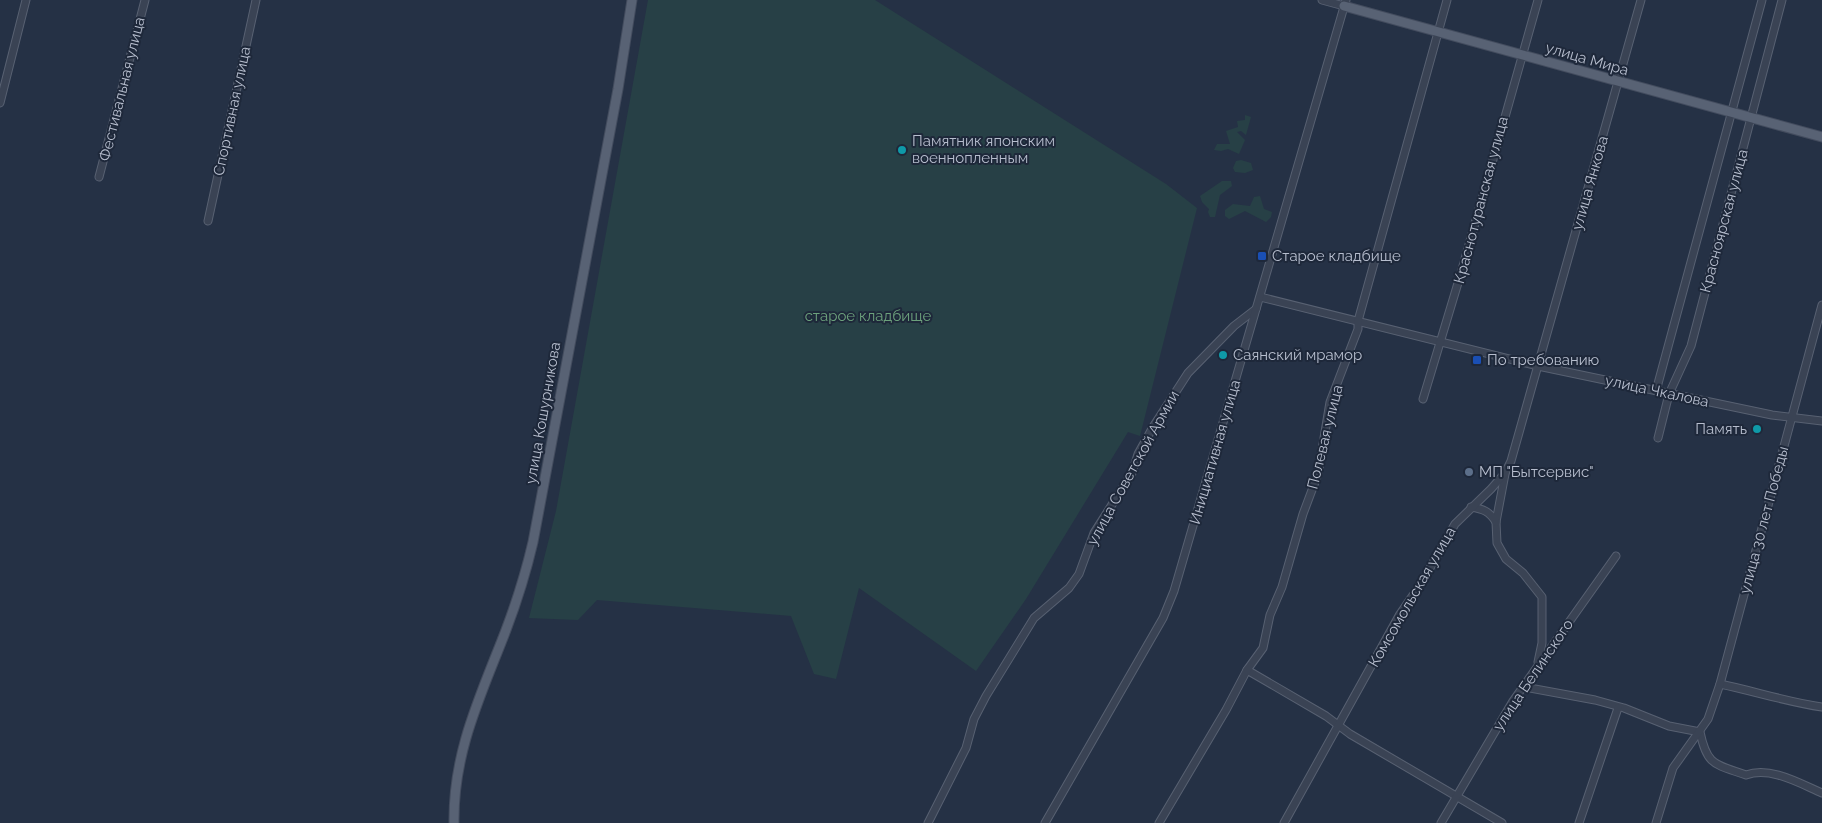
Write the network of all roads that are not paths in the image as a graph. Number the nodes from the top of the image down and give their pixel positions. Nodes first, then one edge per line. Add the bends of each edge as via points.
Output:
1 (26, 0) edge
2 (144, 0) edge
3 (256, 0) edge
4 (632, 0) edge
5 (1322, 0) edge
6 (1447, 0) edge
7 (1538, 0) edge
8 (1641, 0) edge
9 (1762, 0) edge
10 (1782, 0) edge
11 (1345, 3) edge
12 (1438, 32) junction
13 (1522, 56) junction
14 (1618, 82) junction
15 (0, 103) edge
16 (1732, 114) junction
17 (1751, 118) junction
18 (1822, 138) edge
19 (99, 177) dead end
20 (208, 221) dead end
21 (1260, 297) junction
22 (1822, 305) edge
23 (1256, 309) junction
24 (1358, 321) junction
25 (1439, 342) junction
26 (1538, 366) junction
27 (1656, 392) junction
28 (1669, 394) junction
29 (1423, 399) dead end
30 (1793, 417) junction
31 (1822, 421) edge
32 (1658, 438) dead end
33 (1505, 473) junction
34 (1470, 507) junction
35 (1496, 522) junction
36 (1616, 556) dead end
37 (1536, 667) junction
38 (1247, 670) junction
39 (1720, 684) junction
40 (1524, 687) junction
41 (1822, 707) edge
42 (1618, 708) junction
43 (1338, 726) junction
44 (1700, 732) junction
45 (1822, 792) edge
46 (1456, 798) junction
47 (454, 823) edge
48 (928, 823) edge
49 (1045, 823) edge
50 (1159, 823) edge
51 (1284, 823) edge
52 (1441, 823) edge
53 (1502, 823) edge
54 (1579, 823) edge
55 (1656, 823) edge

1 - 15 street
2 - 19 street, Фестивальная улица
3 - 20 street, Спортивная улица
4 - 47 main road, улица Кошурникова via 533,542 517,600 469,726 456,785
5 - 11 street
6 - 12 street, Полевая улица
7 - 13 street, Краснотуранская улица
8 - 14 street, улица Янкова
9 - 16 street, Красноярская улица
10 - 17 street, Красноярская улица
11 - 12 main road, улица Мира
11 - 21 street, Инициативная улица
12 - 13 main road, улица Мира
12 - 24 street, Полевая улица
13 - 14 main road, улица Мира
13 - 25 street, Краснотуранская улица via 1462,273
14 - 16 main road, улица Мира
14 - 26 street, улица Янкова
16 - 17 main road, улица Мира
16 - 27 street, Красноярская улица
17 - 18 main road, улица Мира
17 - 28 street, Красноярская улица via 1691,346
21 - 23 street, Инициативная улица
21 - 24 street, улица Чкалова
22 - 30 street, улица 30 лет Победы
23 - 48 street, улица Советской Армии via 1234,326 1188,373 1153,427 1132,473 1094,533 1079,574 1069,588 1034,618 986,696 974,719 966,748
23 - 49 street, Инициативная улица via 1163,618
24 - 25 street, улица Чкалова
24 - 38 street, Полевая улица via 1358,329 1330,402 1318,474 1270,615 1263,648
25 - 26 street, улица Чкалова
25 - 29 street, Краснотуранская улица
26 - 27 street, улица Чкалова
26 - 33 street, Комсомольская улица
27 - 28 street, улица Чкалова
28 - 30 street, улица Чкалова
28 - 32 street, Красноярская улица
30 - 31 street, улица Чкалова
30 - 39 street, улица 30 лет Победы
33 - 34 street, Комсомольская улица
33 - 35 street
34 - 35 street via 1485,510
34 - 43 street, Комсомольская улица via 1455,524 1400,614
35 - 37 street via 1501,552 1542,597 1542,643
36 - 37 street, улица Белинского
37 - 40 street, улица Белинского
38 - 43 street
38 - 50 street, Полевая улица
39 - 41 street
39 - 44 street, улица 30 лет Победы
40 - 42 street via 1596,700
40 - 46 street, улица Белинского
42 - 44 street via 1669,726
42 - 54 street
43 - 46 street
43 - 51 street, Комсомольская улица
44 - 45 street via 1704,752 1712,763 1746,775 1756,771 1780,776
44 - 55 street, улица 30 лет Победы via 1674,768
46 - 52 street, улица Белинского
46 - 53 street

